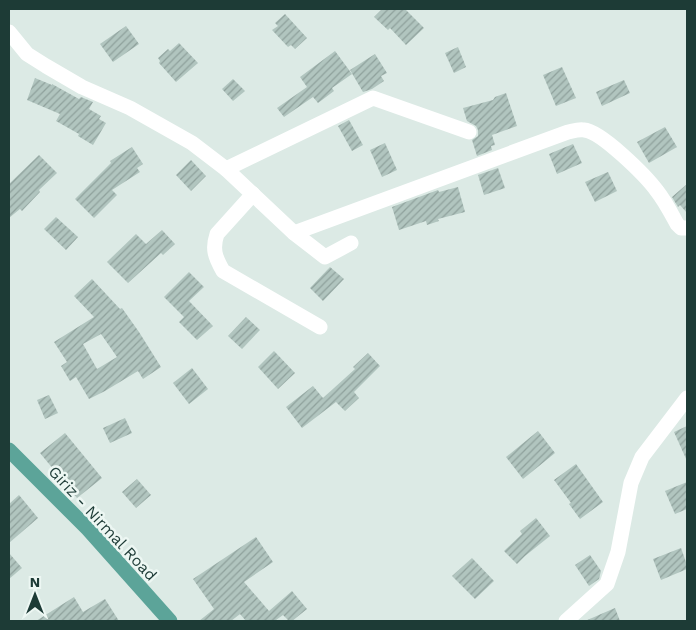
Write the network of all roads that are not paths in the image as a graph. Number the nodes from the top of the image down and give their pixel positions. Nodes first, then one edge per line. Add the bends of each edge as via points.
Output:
1 (9, 32) edge
2 (469, 132) dead end
3 (226, 169) junction
4 (254, 194) junction
5 (687, 228) edge
6 (294, 233) junction
7 (351, 244) dead end
8 (320, 326) dead end
9 (687, 398) edge
10 (9, 450) edge
11 (170, 621) edge
12 (566, 621) edge

1 - 3 street via 28,54 82,87 130,108 192,143
2 - 3 street via 373,98
3 - 4 street
4 - 6 street
4 - 8 street via 217,234 215,257 223,271
5 - 6 street via 677,224 649,181 612,146 595,133 584,130 568,132
6 - 7 street via 325,257
9 - 12 street via 642,457 631,483 618,552 607,584
10 - 11 main road, Giriz - Nirmal Road via 88,529

